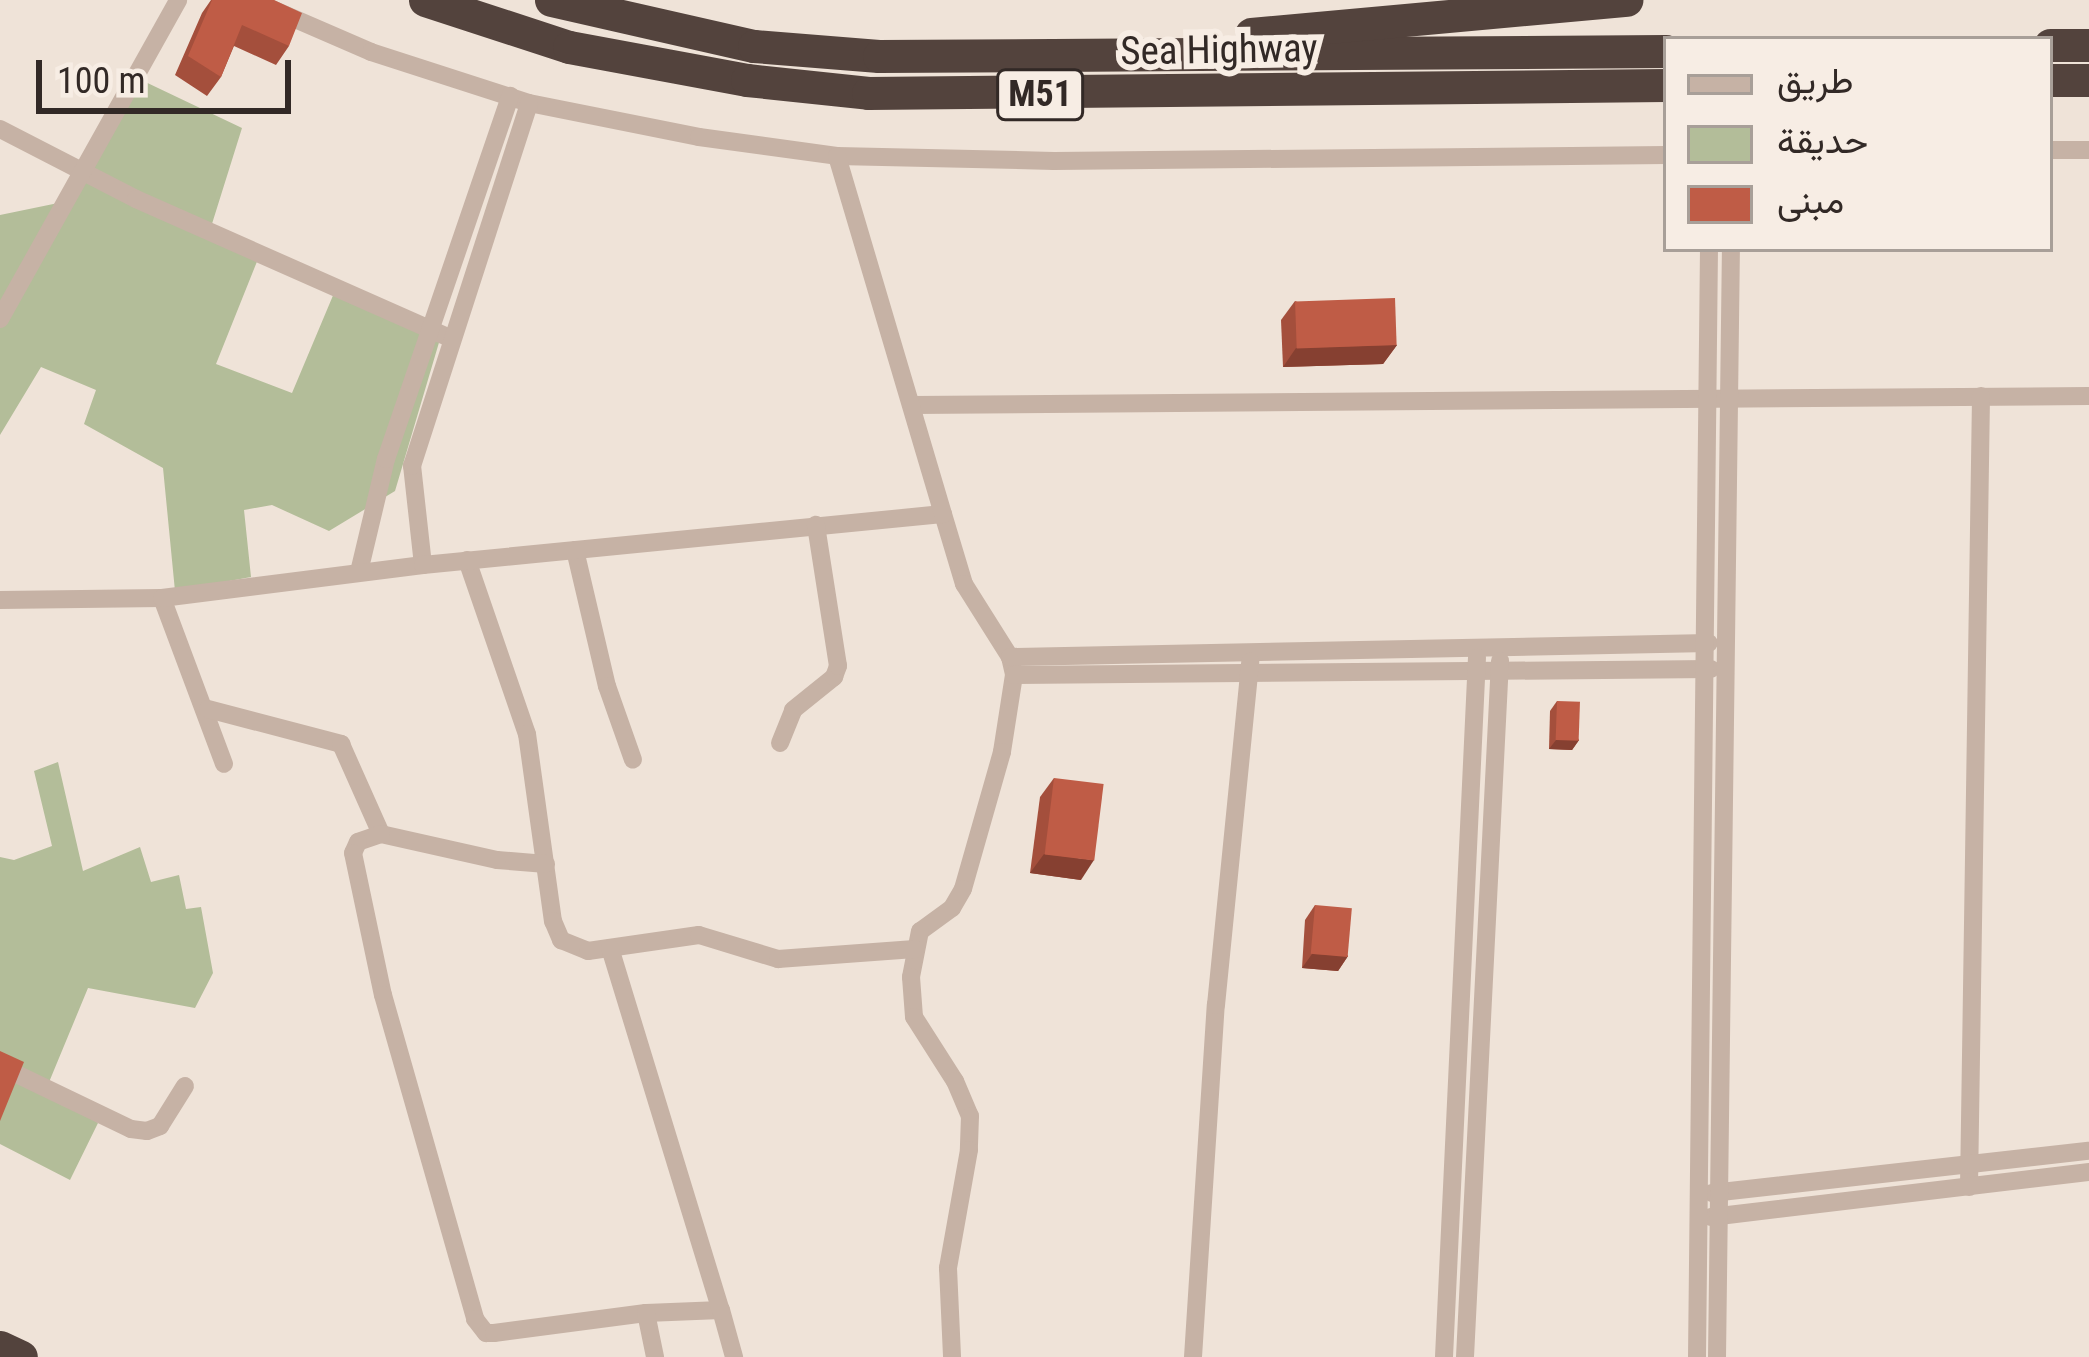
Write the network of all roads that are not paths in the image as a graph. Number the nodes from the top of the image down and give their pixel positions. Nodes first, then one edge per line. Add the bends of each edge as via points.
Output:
1 (178, 0) edge
2 (251, 0) edge
3 (425, 0) edge
4 (551, 0) edge
5 (1626, 0) edge
6 (2053, 45) edge
7 (2089, 45) edge
8 (1663, 51) edge
9 (1163, 52) junction
10 (2053, 80) edge
11 (2089, 80) edge
12 (1663, 85) edge
13 (520, 99) junction
14 (0, 129) edge
15 (2053, 150) edge
16 (2089, 150) edge
17 (1663, 155) edge
18 (837, 156) junction
19 (82, 173) junction
20 (1709, 252) edge
21 (1731, 252) edge
22 (0, 319) edge
23 (440, 334) junction
24 (1729, 396) junction
25 (1981, 396) junction
26 (2089, 396) edge
27 (1705, 397) junction
28 (913, 405) junction
29 (943, 514) junction
30 (816, 525) junction
31 (575, 550) junction
32 (466, 560) junction
33 (423, 565) junction
34 (359, 572) junction
35 (162, 598) junction
36 (0, 600) edge
37 (1701, 643) junction
38 (1726, 643) junction
39 (1477, 647) junction
40 (1500, 647) junction
41 (1251, 652) junction
42 (1012, 666) junction
43 (1701, 668) junction
44 (1477, 669) junction
45 (1501, 669) junction
46 (1726, 670) junction
47 (1249, 674) junction
48 (208, 709) junction
49 (780, 743) dead end
50 (633, 760) dead end
51 (224, 764) dead end
52 (381, 834) junction
53 (546, 863) junction
54 (610, 948) junction
55 (915, 949) junction
56 (0, 1066) edge
57 (185, 1086) dead end
58 (2089, 1151) edge
59 (1969, 1165) junction
60 (2089, 1172) edge
61 (1969, 1187) junction
62 (1710, 1193) junction
63 (1710, 1217) junction
64 (721, 1310) junction
65 (646, 1313) junction
66 (0, 1347) edge
67 (21, 1357) edge
68 (655, 1357) edge
69 (734, 1357) edge
70 (952, 1357) edge
71 (1193, 1357) edge
72 (1444, 1357) edge
73 (1466, 1357) edge
74 (1697, 1357) edge
75 (1718, 1357) edge

1 - 19 street
2 - 13 street via 371,52
3 - 12 highway, Sea Highway / M51 via 569,47 868,93
4 - 9 highway, Sea Highway / M51 via 796,50 994,58
5 - 9 highway via 1308,27
6 - 7 highway
8 - 9 highway, Sea Highway / M51
10 - 11 highway
13 - 18 street
13 - 23 street
14 - 19 street
15 - 16 street
17 - 18 street
18 - 28 street
19 - 22 street
19 - 23 street
20 - 27 street
21 - 24 street
23 - 33 street via 412,466
23 - 34 street via 386,459
24 - 25 street
24 - 27 street
24 - 38 street
25 - 26 street
25 - 59 street
27 - 28 street
27 - 37 street
28 - 29 street
29 - 30 street
29 - 42 street via 964,584
30 - 31 street
30 - 49 street via 838,666 793,710
31 - 32 street
31 - 50 street
32 - 33 street
32 - 53 street via 527,734
33 - 34 street
34 - 35 street
35 - 36 street
35 - 48 street
37 - 38 street
37 - 40 street
37 - 43 street
38 - 46 street
39 - 40 street
39 - 41 street
39 - 44 street
40 - 45 street
41 - 42 street
41 - 47 street
42 - 47 street
42 - 55 street via 1002,752 963,889 920,931
43 - 45 street
43 - 46 street
43 - 62 street
44 - 45 street
44 - 47 street
44 - 72 street
45 - 73 street
46 - 62 street
47 - 71 street
48 - 51 street
48 - 52 street via 341,744
52 - 53 street
52 - 65 street via 358,842 352,866 479,1328 494,1333
53 - 54 street via 561,940 573,949
54 - 55 street via 688,934 778,959
54 - 64 street
55 - 70 street via 914,1017 963,1097 971,1131 950,1231
56 - 57 street via 147,1131 160,1126
58 - 59 street
59 - 61 street
59 - 62 street
60 - 61 street
61 - 63 street
62 - 63 street
63 - 74 street
63 - 75 street
64 - 65 street
64 - 69 street
65 - 68 street
66 - 67 highway

